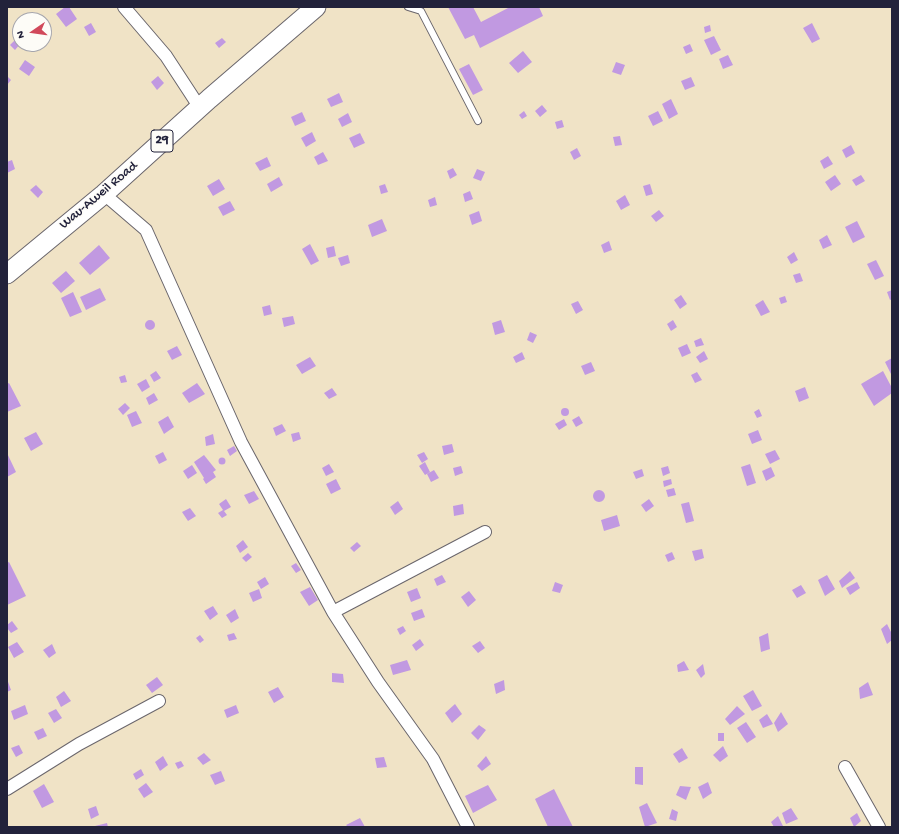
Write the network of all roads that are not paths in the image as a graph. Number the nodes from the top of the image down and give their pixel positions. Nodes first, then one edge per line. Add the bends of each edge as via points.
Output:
1 (124, 7) edge
2 (316, 7) edge
3 (408, 7) edge
4 (200, 108) junction
5 (478, 121) dead end
6 (104, 194) junction
7 (10, 266) edge
8 (485, 532) dead end
9 (333, 612) junction
10 (159, 701) dead end
11 (845, 767) dead end
12 (7, 789) edge
13 (468, 827) edge
14 (879, 827) edge

1 - 4 street via 166,56
2 - 4 main road, Wau-Aweil Road / 29
3 - 5 lane via 422,11
4 - 6 main road, Wau-Aweil Road / 29
6 - 7 main road, Wau-Aweil Road / 29
6 - 9 street via 146,230 241,442
8 - 9 street
9 - 13 street via 378,682 433,759
10 - 12 street via 79,744
11 - 14 street

